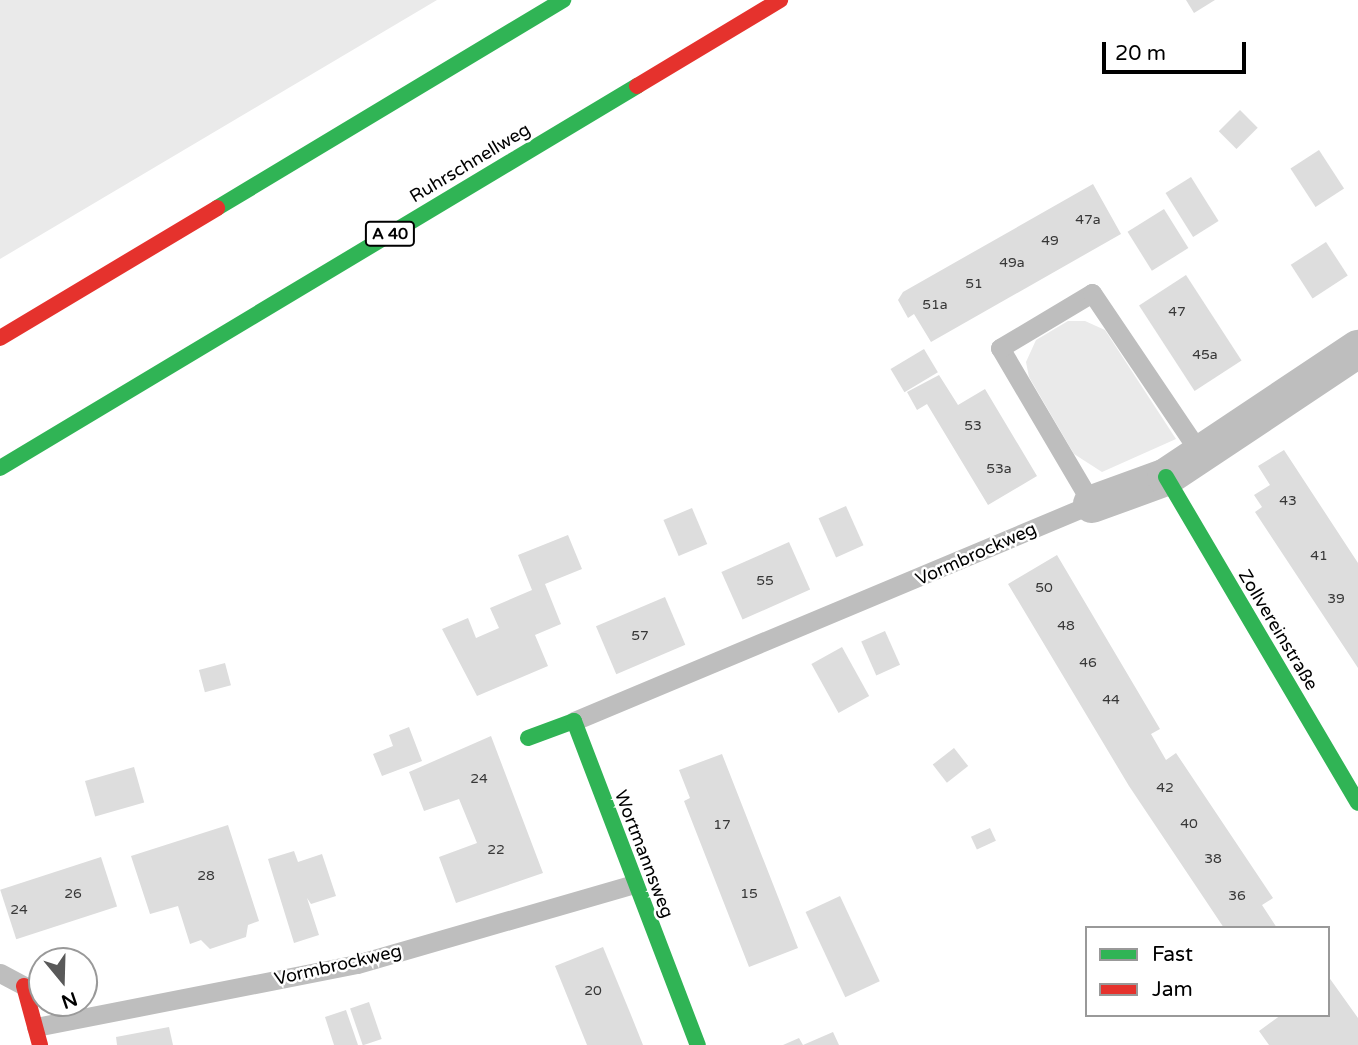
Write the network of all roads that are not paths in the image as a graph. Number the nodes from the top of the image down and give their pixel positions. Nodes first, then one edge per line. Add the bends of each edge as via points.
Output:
1 (563, 0) edge
2 (780, 0) edge
3 (0, 338) edge
4 (1358, 349) edge
5 (1200, 453) junction
6 (0, 468) edge
7 (1166, 477) junction
8 (1092, 504) junction
9 (574, 721) junction
10 (528, 738) dead end
11 (1358, 803) edge
12 (634, 884) junction
13 (0, 973) edge
14 (24, 986) joint
15 (38, 1036) edge
16 (698, 1045) edge

1 - 3 main road
2 - 6 main road, Ruhrschnellweg / A 40
4 - 5 street, Vormbrockweg
5 - 7 street, Vormbrockweg
5 - 8 lane via 1092,293 1000,348
7 - 8 street, Vormbrockweg
7 - 11 main road, Zollvereinstraße
8 - 9 lane, Vormbrockweg
9 - 10 main road
9 - 12 main road, Wortmannsweg
12 - 15 lane, Vormbrockweg via 357,964
12 - 16 main road, Wortmannsweg
13 - 14 lane
14 - 15 main road

